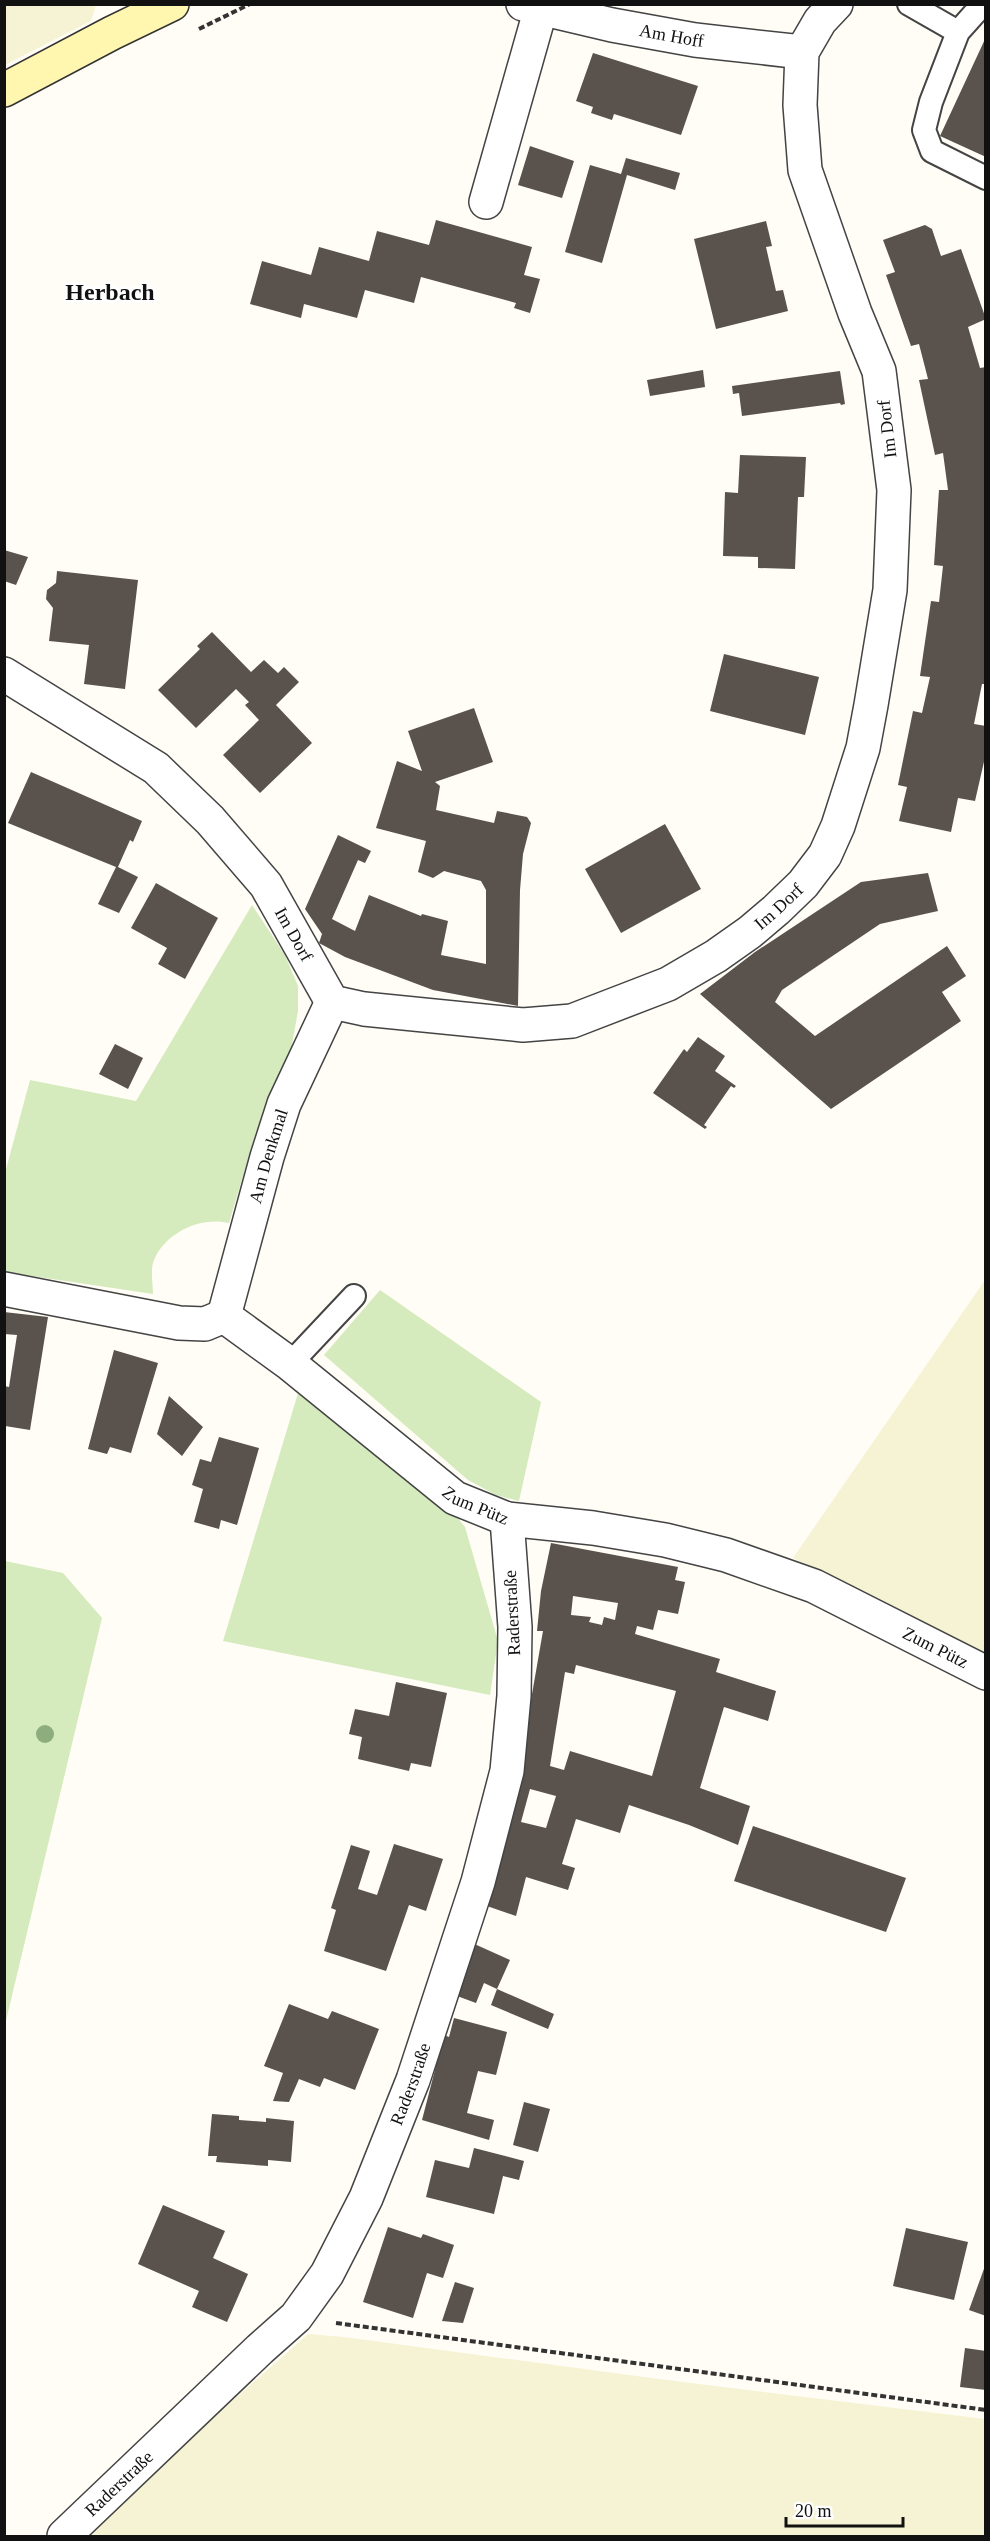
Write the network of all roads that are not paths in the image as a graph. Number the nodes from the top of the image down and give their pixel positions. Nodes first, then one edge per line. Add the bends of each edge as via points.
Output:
1 (172, 4) edge
2 (836, 4) edge
3 (909, 4) edge
4 (983, 4) edge
5 (532, 6) edge
6 (958, 32) junction
7 (802, 52) junction
8 (4, 90) edge
9 (986, 178) edge
10 (486, 202) dead end
11 (4, 674) edge
12 (332, 1002) junction
13 (4, 1289) edge
14 (354, 1296) dead end
15 (224, 1316) junction
16 (290, 1364) junction
17 (507, 1519) junction
18 (986, 1673) edge
19 (64, 2536) edge

1 - 8 street
2 - 7 street, Im Dorf via 820,21
3 - 6 lane
4 - 6 lane
5 - 7 street, Am Hoff via 695,40
5 - 10 street, Am Hoff
6 - 9 lane via 924,130 932,151
7 - 12 street, Im Dorf via 800,105 805,170 879,371 894,490 890,590 880,660 863,748 825,855 804,884 776,910 716,956 668,984 572,1021 523,1025 364,1009
11 - 12 street, Im Dorf via 156,768 210,820 266,885
12 - 15 street, Am Denkmal via 281,1114
13 - 15 street via 179,1323 205,1324
14 - 16 lane
15 - 16 street, Zum Pütz
16 - 17 street, Zum Pütz via 455,1498
17 - 18 street, Zum Pütz via 665,1540 726,1555 814,1586
17 - 19 street, Raderstraße via 515,1627 507,1771 478,1882 400,2113 366,2198 327,2274 296,2317

